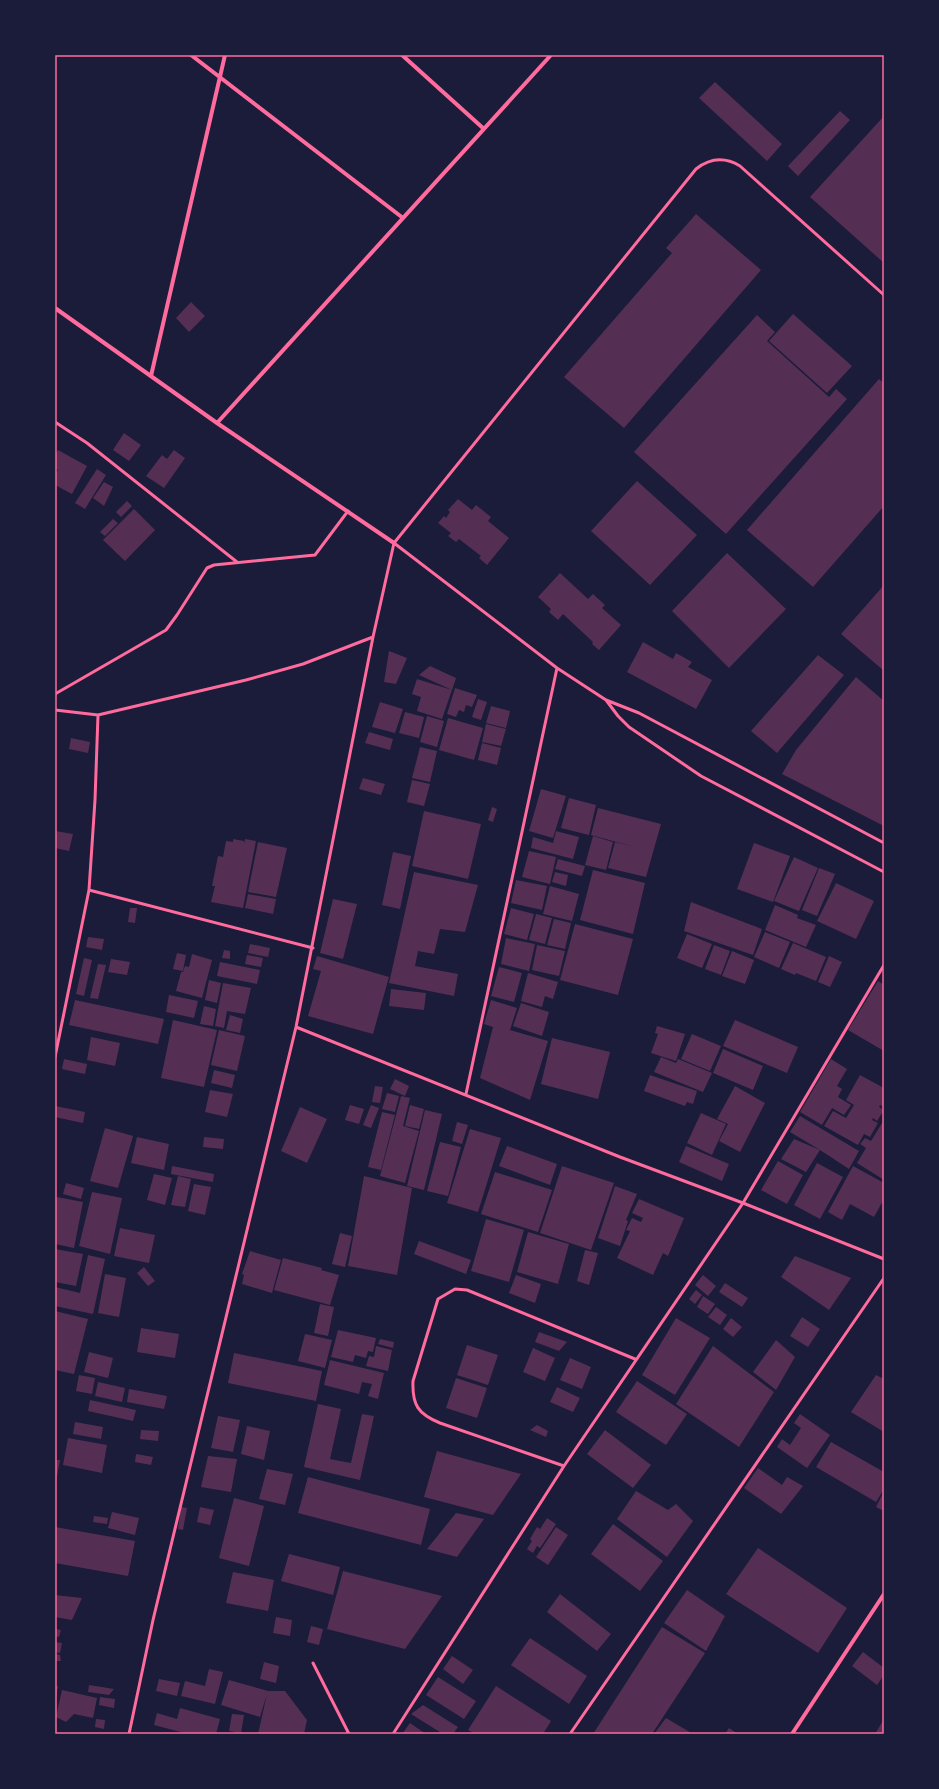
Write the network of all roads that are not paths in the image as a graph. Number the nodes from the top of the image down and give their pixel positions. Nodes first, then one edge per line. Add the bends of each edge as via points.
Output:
1 (191, 55) edge
2 (225, 55) edge
3 (402, 55) edge
4 (551, 55) edge
5 (221, 77) junction
6 (484, 129) junction
7 (403, 218) junction
8 (884, 296) edge
9 (55, 308) edge
10 (151, 376) junction
11 (55, 422) edge
12 (217, 423) junction
13 (348, 511) junction
14 (394, 543) junction
15 (237, 563) junction
16 (373, 637) junction
17 (557, 668) junction
18 (55, 694) edge
19 (606, 700) junction
20 (55, 710) edge
21 (98, 715) junction
22 (884, 843) edge
23 (884, 872) edge
24 (89, 890) junction
25 (313, 948) junction
26 (884, 964) edge
27 (296, 1027) junction
28 (55, 1057) edge
29 (466, 1094) junction
30 (743, 1203) junction
31 (884, 1259) edge
32 (884, 1278) edge
33 (635, 1359) junction
34 (564, 1466) junction
35 (884, 1594) edge
36 (313, 1663) dead end
37 (130, 1734) edge
38 (349, 1734) edge
39 (393, 1734) edge
40 (570, 1734) edge
41 (792, 1734) edge

1 - 5 street
2 - 5 street
3 - 6 street
4 - 6 street
5 - 7 street
5 - 10 street
6 - 7 street
7 - 12 street
8 - 14 lane via 740,166 725,160 705,162 696,169
9 - 10 street
10 - 12 street
11 - 15 lane via 87,443
12 - 13 street
13 - 14 street
13 - 15 lane via 315,555
14 - 16 lane
14 - 17 lane
15 - 18 lane via 207,568 166,630
16 - 21 lane via 303,664
16 - 25 lane
17 - 19 lane
17 - 29 lane
19 - 22 lane via 639,714
19 - 23 lane via 629,727 701,776
20 - 21 lane
21 - 24 lane
24 - 25 lane
24 - 28 lane
25 - 27 lane
26 - 30 lane
27 - 29 lane
27 - 37 lane via 152,1620
29 - 30 lane via 620,1158
30 - 31 lane
30 - 33 lane
32 - 40 lane
33 - 34 lane
33 - 34 lane via 467,1290 455,1290 438,1299 413,1381 412,1395 421,1413 440,1423
34 - 39 lane
35 - 41 street
36 - 38 lane

